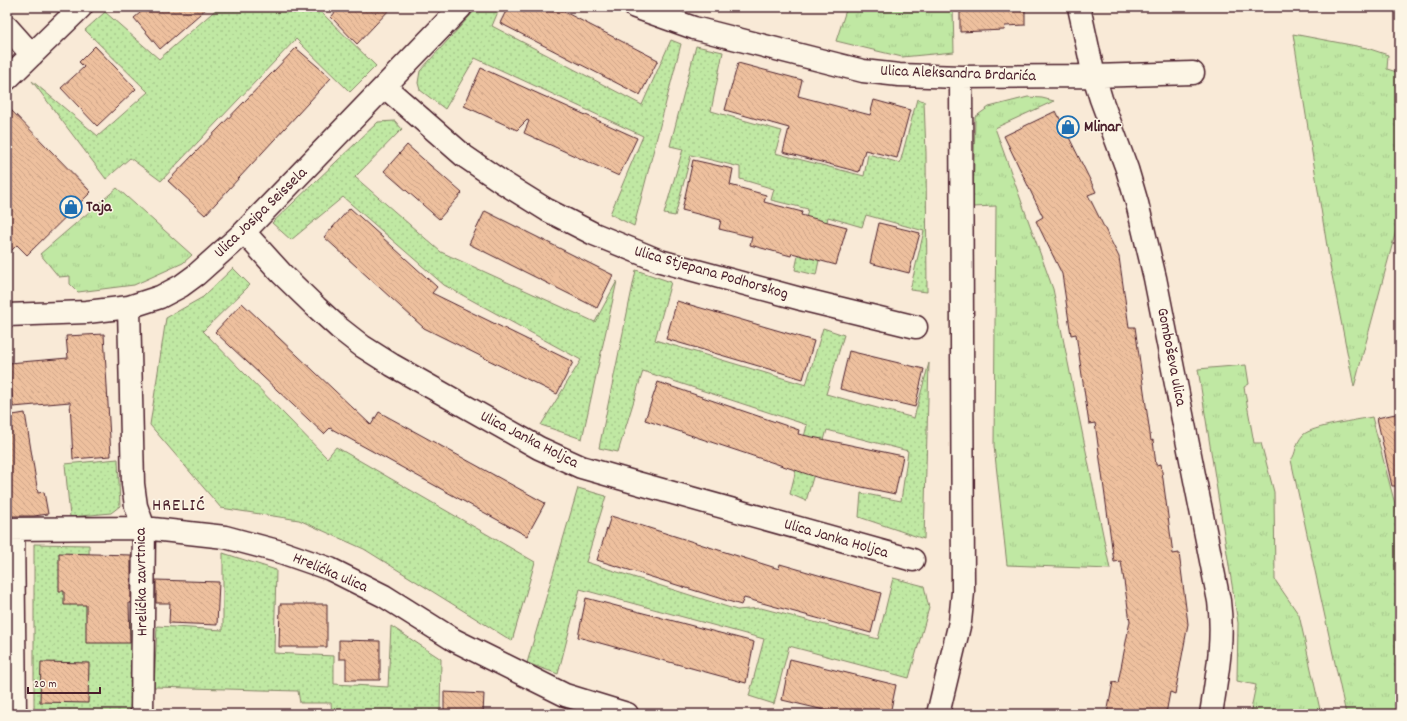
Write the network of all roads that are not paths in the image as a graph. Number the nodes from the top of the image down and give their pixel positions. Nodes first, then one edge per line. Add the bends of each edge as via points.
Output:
1 (81, 7) edge
2 (461, 7) edge
3 (635, 7) edge
4 (1079, 7) edge
5 (7, 27) edge
6 (32, 55) junction
7 (1193, 73) dead end
8 (1094, 76) junction
9 (961, 77) junction
10 (7, 79) edge
11 (385, 87) junction
12 (244, 232) junction
13 (129, 307) junction
14 (7, 315) edge
15 (916, 327) dead end
16 (144, 528) junction
17 (10, 529) edge
18 (913, 560) dead end
19 (15, 714) edge
20 (142, 714) edge
21 (627, 714) edge
22 (938, 714) edge
23 (1211, 714) edge

1 - 6 street
2 - 11 street, Ulica Josipa Seissela
3 - 9 street, Ulica Aleksandra Brdarića via 694,28 863,71
4 - 8 street, Gomboševa ulica
5 - 6 street
6 - 10 street
7 - 8 street, Ulica Aleksandra Brdarića
8 - 9 street, Ulica Aleksandra Brdarića
8 - 23 street, Gomboševa ulica via 1127,169 1155,278 1219,601 1222,631
9 - 22 street via 963,592 960,622
11 - 12 street, Ulica Josipa Seissela
11 - 15 street, Ulica Stjepana Podhorskog via 464,156 547,210 594,234 660,261
12 - 13 street, Ulica Josipa Seissela via 181,286 160,297
12 - 18 street, Ulica Janka Holjca via 316,307 362,346 539,448 581,467 630,482
13 - 14 street, Ulica Josipa Seissela via 87,312
13 - 16 street, Hrelićka zavrtnica via 133,484 136,506
16 - 17 street, Hrelićka ulica
16 - 20 street, Hrelićka zavrtnica
16 - 21 street, Hrelićka ulica via 225,537 330,569 384,596 454,640 558,692
17 - 19 street

